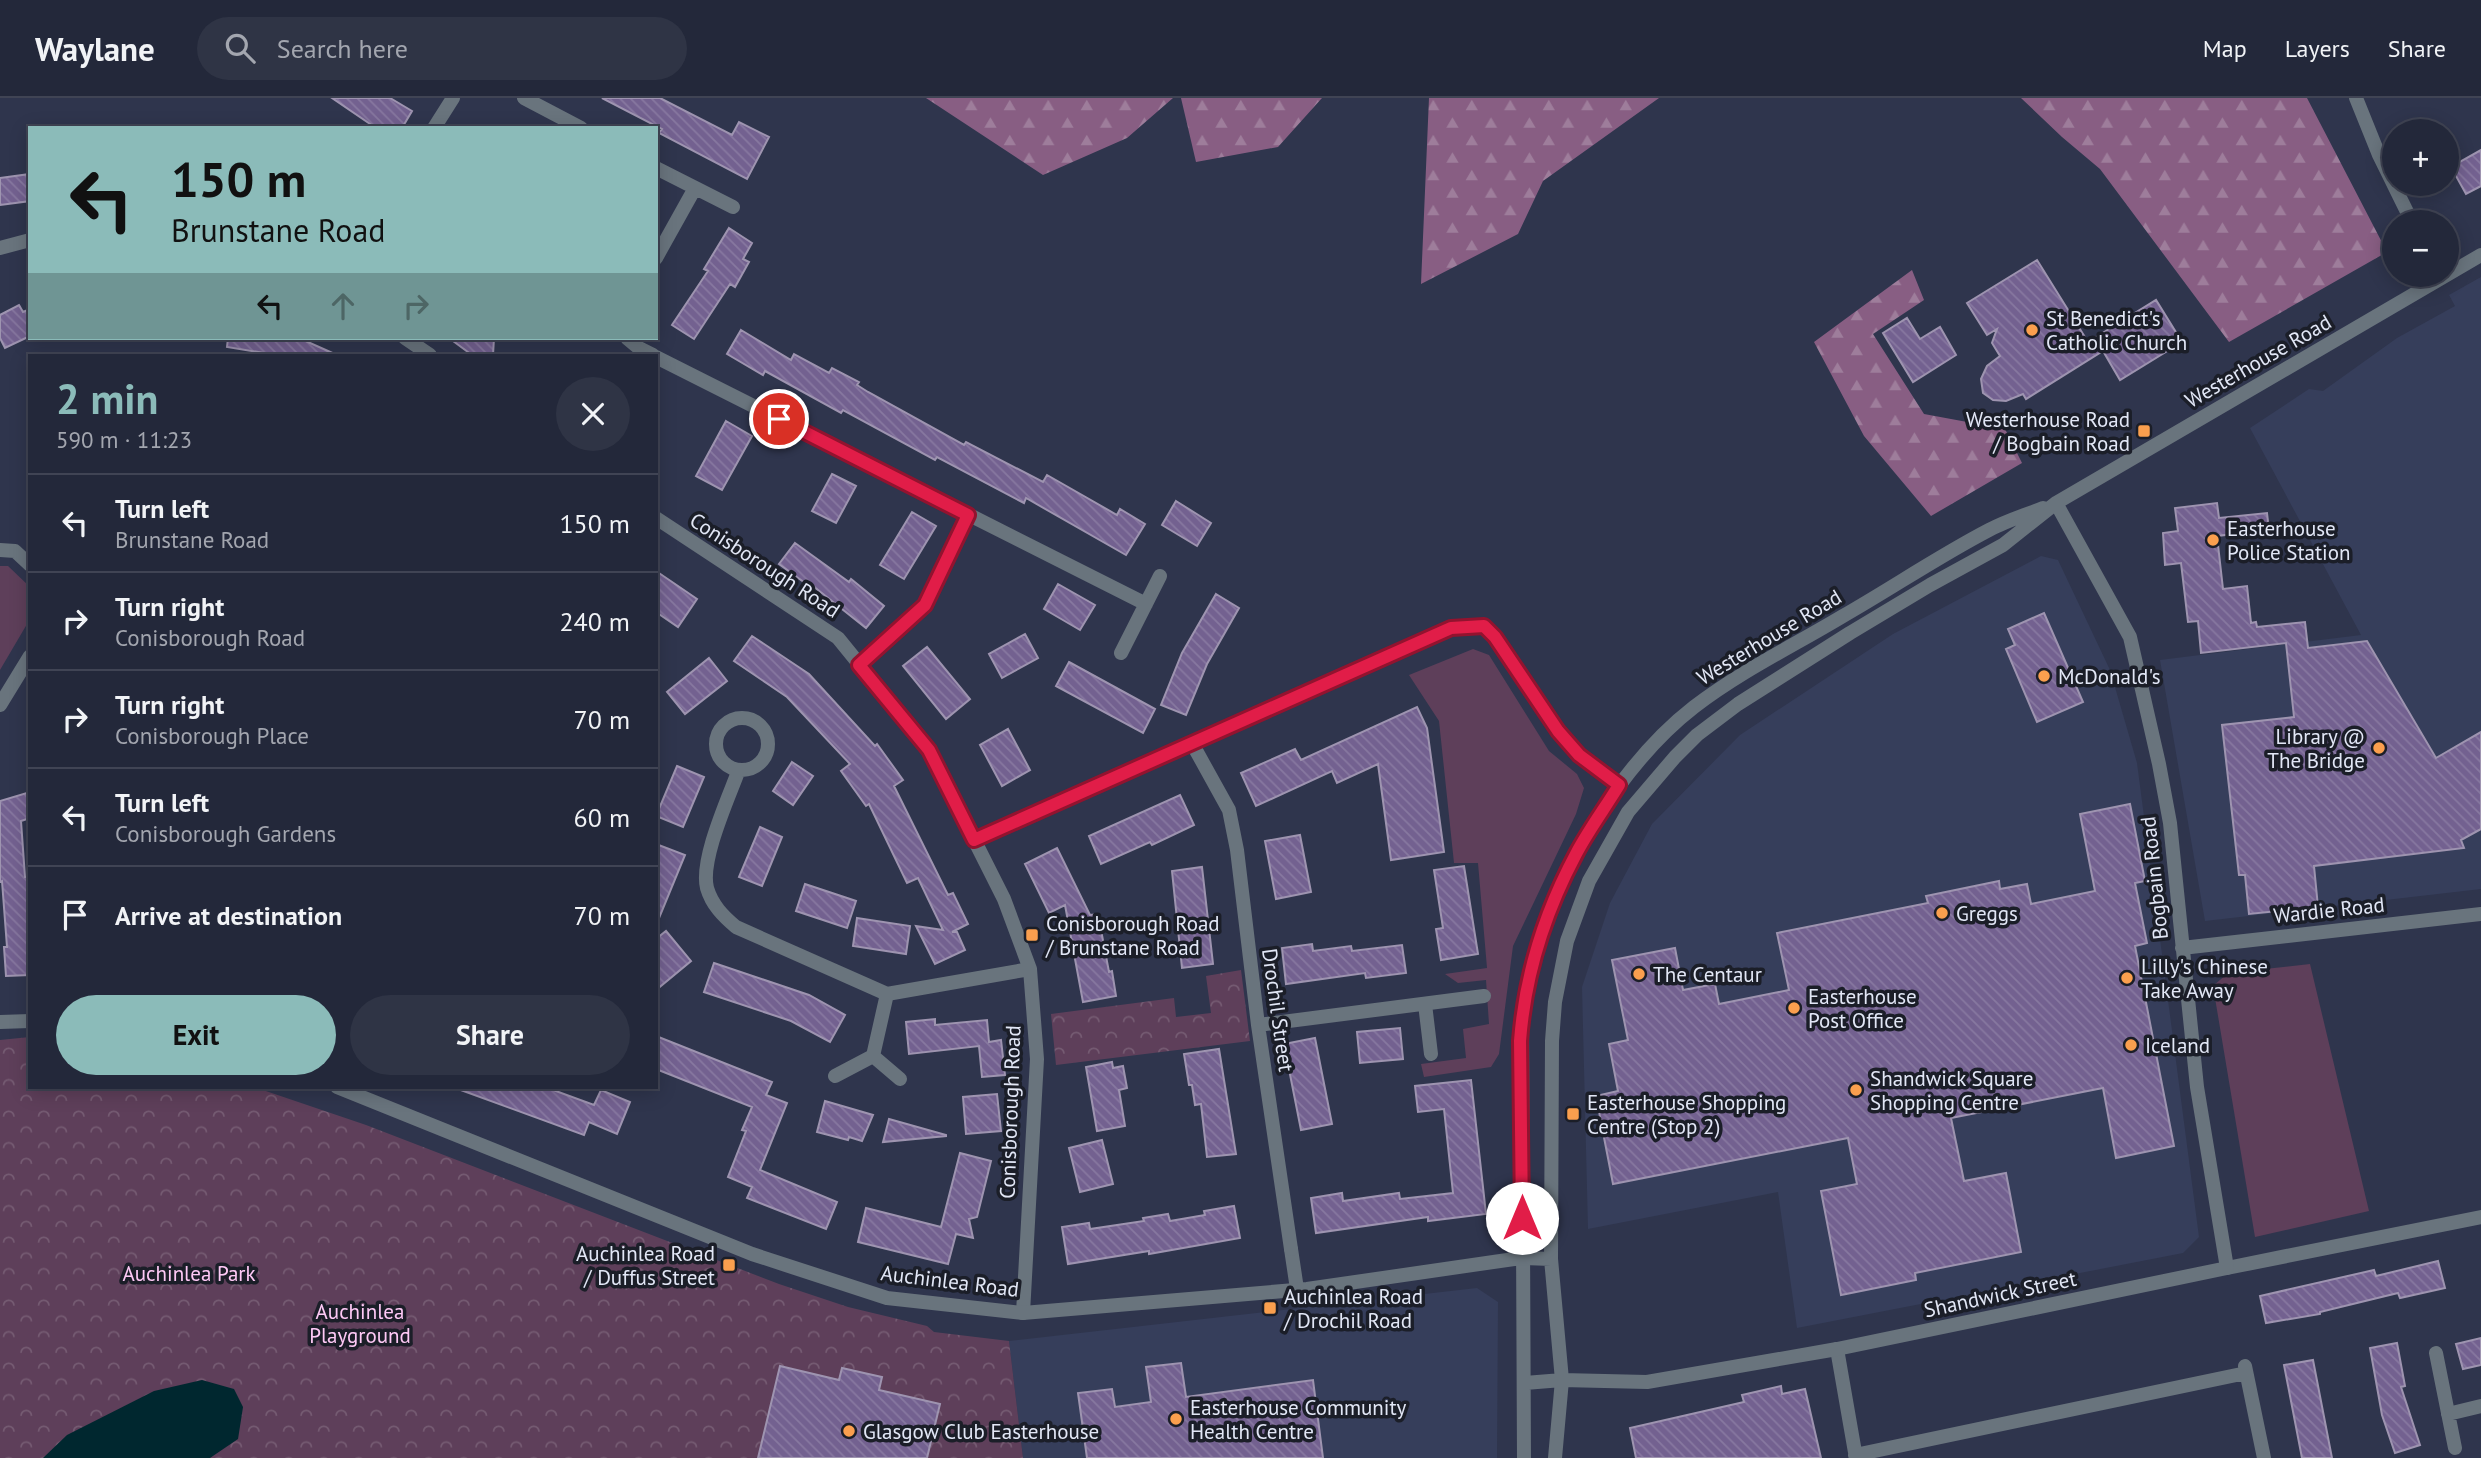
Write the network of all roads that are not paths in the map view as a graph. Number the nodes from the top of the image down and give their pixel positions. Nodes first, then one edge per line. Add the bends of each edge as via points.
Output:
1 (453, 98) edge
2 (524, 98) edge
3 (2356, 98) edge
4 (435, 126) edge
5 (578, 126) edge
6 (658, 168) edge
7 (695, 188) junction
8 (733, 207) dead end
9 (2406, 210) edge
10 (28, 241) edge
11 (0, 248) edge
12 (658, 253) edge
13 (2481, 255) edge
14 (2459, 266) edge
15 (2421, 287) edge
16 (408, 340) edge
17 (629, 340) edge
18 (429, 354) edge
19 (651, 354) edge
20 (658, 358) edge
21 (2056, 503) junction
22 (968, 515) junction
23 (658, 519) edge
24 (0, 550) edge
25 (28, 563) edge
26 (1160, 576) dead end
27 (1146, 604) junction
28 (1121, 653) dead end
29 (28, 659) edge
30 (859, 665) junction
31 (0, 705) edge
32 (1193, 745) junction
33 (738, 772) dead end
34 (1619, 785) junction
35 (974, 840) junction
36 (2481, 914) edge
37 (2182, 948) junction
38 (1030, 969) junction
39 (887, 994) junction
40 (1484, 996) dead end
41 (1425, 1004) junction
42 (28, 1021) edge
43 (0, 1022) edge
44 (1258, 1025) junction
45 (1431, 1054) dead end
46 (873, 1056) junction
47 (835, 1076) dead end
48 (900, 1079) dead end
49 (355, 1090) edge
50 (2481, 1217) edge
51 (1521, 1258) junction
52 (1551, 1259) junction
53 (2227, 1268) junction
54 (1297, 1289) junction
55 (1023, 1312) junction
56 (1837, 1349) junction
57 (2436, 1353) dead end
58 (1562, 1380) junction
59 (1525, 1383) junction
60 (2481, 1406) edge
61 (2448, 1413) junction
62 (2455, 1448) dead end
63 (1855, 1456) edge
64 (1524, 1458) edge
65 (1555, 1458) edge
66 (2264, 1458) edge

1 - 4 street
2 - 5 street
3 - 9 street
6 - 7 street
7 - 8 street
7 - 12 street
10 - 11 street
13 - 14 street, Westerhouse Road
15 - 21 street, Westerhouse Road
16 - 18 street
17 - 19 street
20 - 22 street
21 - 34 street, Westerhouse Road via 1991,529 1746,670 1692,708
21 - 37 street, Bogbain Road via 2130,637 2170,823
21 - 52 street, Westerhouse Road via 2003,545 1861,626 1738,705 1697,735 1628,813 1585,892 1567,941 1555,1002
22 - 27 street
22 - 30 street via 925,605
23 - 30 street, Conisborough Road via 838,638
24 - 25 street via 15,551
26 - 27 street
27 - 28 street
29 - 31 street
30 - 35 street, Conisborough Road via 929,750
32 - 34 street via 1451,628 1484,626 1504,648 1558,731 1579,755
32 - 35 street
32 - 44 street, Drochil Street via 1229,810
33 - 39 street via 708,857 706,886 717,911 736,927
34 - 51 street, Westerhouse Road via 1577,852 1534,956 1520,1041
35 - 38 street, Conisborough Road via 1004,899
36 - 37 street, Wardie Road
37 - 53 street, Bogbain Road via 2197,1087
38 - 39 street
38 - 55 street, Conisborough Road via 1037,1059
39 - 46 street
40 - 41 street
41 - 44 street
41 - 45 street
42 - 43 street
44 - 54 street, Drochil Street
46 - 47 street
46 - 48 street
49 - 55 street, Auchinlea Road via 776,1262 887,1298
50 - 53 street, Shandwick Street
51 - 52 street, Auchinlea Road
51 - 54 street, Auchinlea Road
51 - 59 street, Westerhouse Road
52 - 58 street, Westerhouse Road
53 - 56 street, Shandwick Street
54 - 55 street, Auchinlea Road
56 - 58 street, Shandwick Street via 1647,1382
56 - 63 street
57 - 61 street
58 - 59 street, Shandwick Street
58 - 65 street, Westerhouse Road
59 - 64 street, Westerhouse Road
60 - 61 street
61 - 62 street
63 - 66 street via 2245,1369

